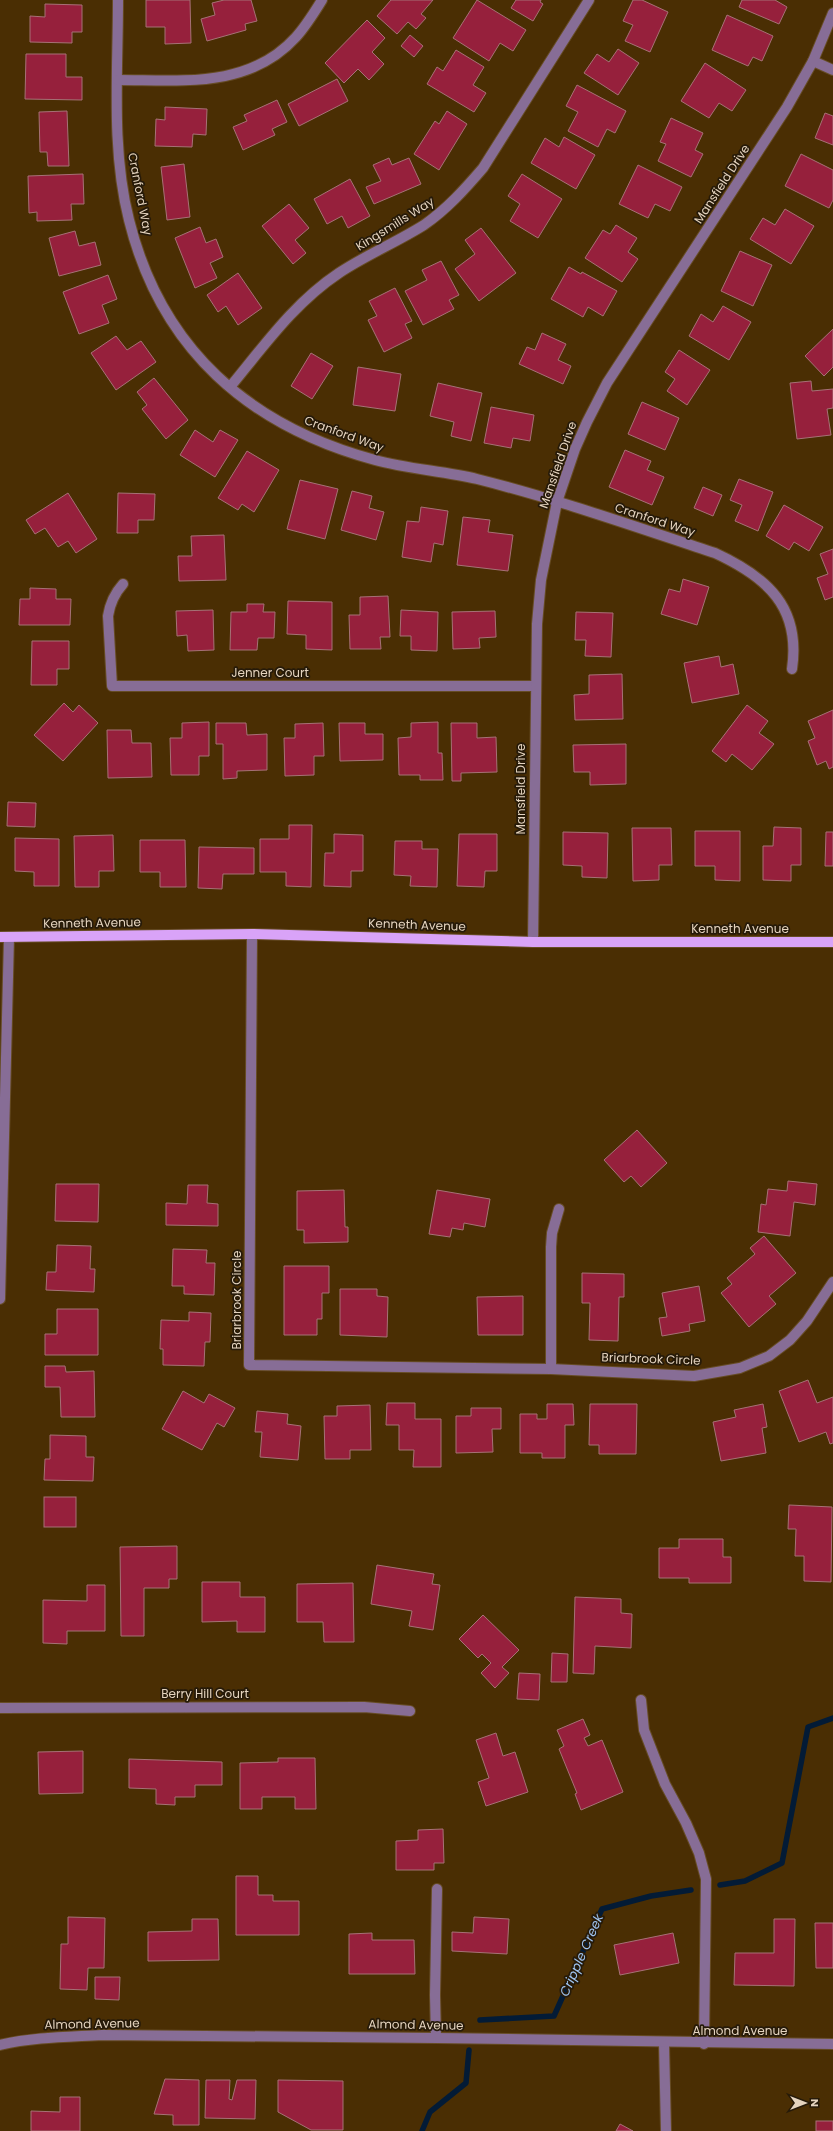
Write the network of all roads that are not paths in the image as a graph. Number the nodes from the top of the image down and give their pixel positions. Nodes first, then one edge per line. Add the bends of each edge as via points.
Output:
1 (118, 0) edge
2 (322, 0) edge
3 (589, 0) edge
4 (833, 13) edge
5 (813, 61) junction
6 (833, 70) edge
7 (118, 80) junction
8 (230, 387) junction
9 (557, 502) junction
10 (123, 584) dead end
11 (792, 669) dead end
12 (535, 686) junction
13 (252, 934) junction
14 (5, 937) edge
15 (533, 942) junction
16 (833, 942) edge
17 (559, 1209) dead end
18 (833, 1282) edge
19 (0, 1299) edge
20 (551, 1369) junction
21 (641, 1700) dead end
22 (0, 1708) edge
23 (410, 1711) dead end
24 (437, 1889) dead end
25 (436, 2038) junction
26 (664, 2043) junction
27 (704, 2044) junction
28 (833, 2044) edge
29 (0, 2045) edge
30 (666, 2131) edge

1 - 7 street, Cranford Way
2 - 7 street via 295,38 278,53 235,75 207,80
3 - 8 street, Kingsmills Way via 483,168 466,188 424,224 339,273 313,292 290,314
4 - 5 street, Mansfield Drive
5 - 6 street
5 - 9 street, Mansfield Drive via 787,107 607,383 575,449
7 - 8 street, Cranford Way via 118,146 121,176 137,250 151,286 186,343
8 - 9 street, Cranford Way via 255,407 282,423 343,450 376,461 475,478
9 - 11 street, Cranford Way via 715,553 746,568 774,592 788,615 794,642
9 - 12 street, Mansfield Drive via 541,580 536,624
10 - 12 street, Jenner Court via 115,594 108,616 112,686
12 - 15 street, Mansfield Drive
13 - 14 main road, Kenneth Avenue
13 - 15 main road, Kenneth Avenue
13 - 20 street, Briarbrook Circle via 249,1365
14 - 19 street
15 - 16 main road, Kenneth Avenue
17 - 20 street via 550,1247
18 - 20 street, Briarbrook Circle via 807,1321 790,1340 769,1356 740,1368 694,1376
21 - 27 street via 644,1730 665,1784 699,1853 706,1879
22 - 23 street, Berry Hill Court via 364,1707
24 - 25 street
25 - 26 street, Almond Avenue
25 - 29 street, Almond Avenue via 102,2035 20,2040
26 - 27 street, Almond Avenue
26 - 30 street
27 - 28 street, Almond Avenue

